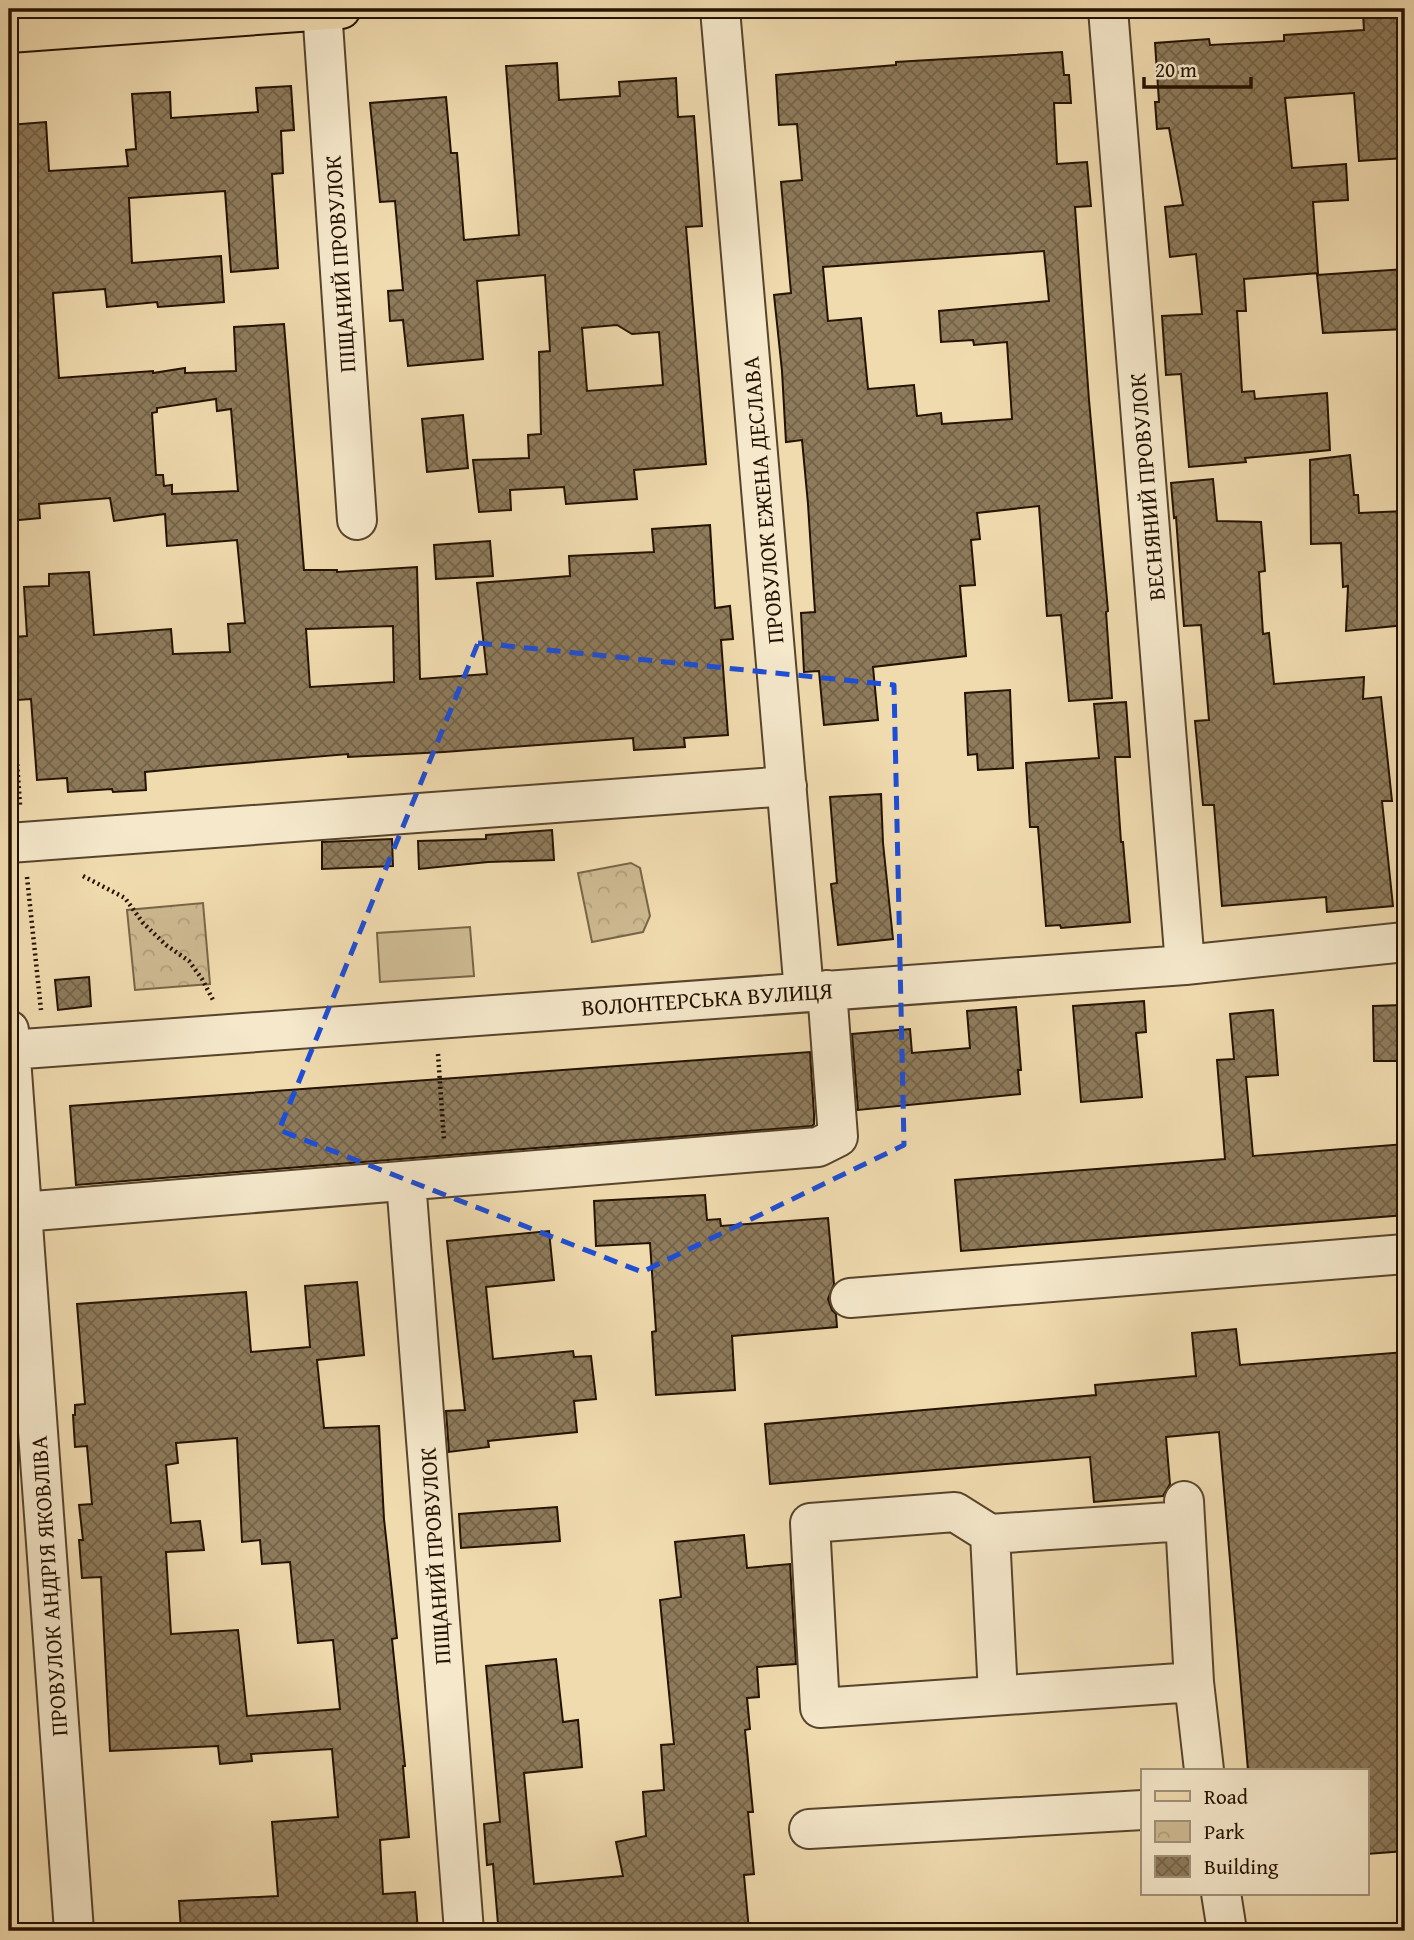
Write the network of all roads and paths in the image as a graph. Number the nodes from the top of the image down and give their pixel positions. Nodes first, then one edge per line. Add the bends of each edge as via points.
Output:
1 (328, 9) edge
2 (720, 9) edge
3 (1108, 9) edge
4 (9, 33) edge
5 (357, 520) dead end
6 (787, 786) junction
7 (22, 842) edge
8 (1405, 942) edge
9 (1185, 965) junction
10 (816, 991) junction
11 (218, 1010) dead end
12 (430, 1020) junction
13 (9, 1044) edge
14 (447, 1177) junction
15 (406, 1181) junction
16 (22, 1212) junction
17 (1405, 1254) edge
18 (850, 1298) dead end
19 (990, 1534) junction
20 (1194, 1682) junction
21 (998, 1695) junction
22 (1204, 1769) edge
23 (1141, 1810) edge
24 (809, 1829) dead end
25 (1221, 1895) edge
26 (74, 1931) edge
27 (464, 1931) edge
28 (1227, 1931) edge

1 - 4 main road
1 - 5 street, ПІЩАНИЙ ПРОВУЛОК
2 - 6 street, ПРОВУЛОК ЕЖЕНА ДЕСЛАВА
3 - 9 street, ВЕСНЯНИЙ ПРОВУЛОК
6 - 7 street
6 - 10 street, ПРОВУЛОК ЕЖЕНА ДЕСЛАВА
7 - 11 path via 125,898 143,923 188,961
8 - 9 street, ВОЛОНТЕРСЬКА ВУЛИЦЯ
9 - 10 street, ВОЛОНТЕРСЬКА ВУЛИЦЯ
10 - 12 street, ВОЛОНТЕРСЬКА ВУЛИЦЯ
10 - 14 street, ПРОВУЛОК ЕЖЕНА ДЕСЛАВА via 838,1137 818,1147
12 - 13 street, ВОЛОНТЕРСЬКА ВУЛИЦЯ
12 - 14 path via 437,1044
13 - 16 street, ПРОВУЛОК АНДРІЯ ЯКОВЛІВА
14 - 15 street
15 - 16 street
15 - 27 street, ПІЩАНИЙ ПРОВУЛОК
16 - 26 street, ПРОВУЛОК АНДРІЯ ЯКОВЛІВА
17 - 18 street
19 - 20 street via 1184,1511
19 - 21 street
19 - 21 street via 955,1512 810,1523 820,1708
20 - 21 street
20 - 22 street
23 - 24 street
25 - 28 street

